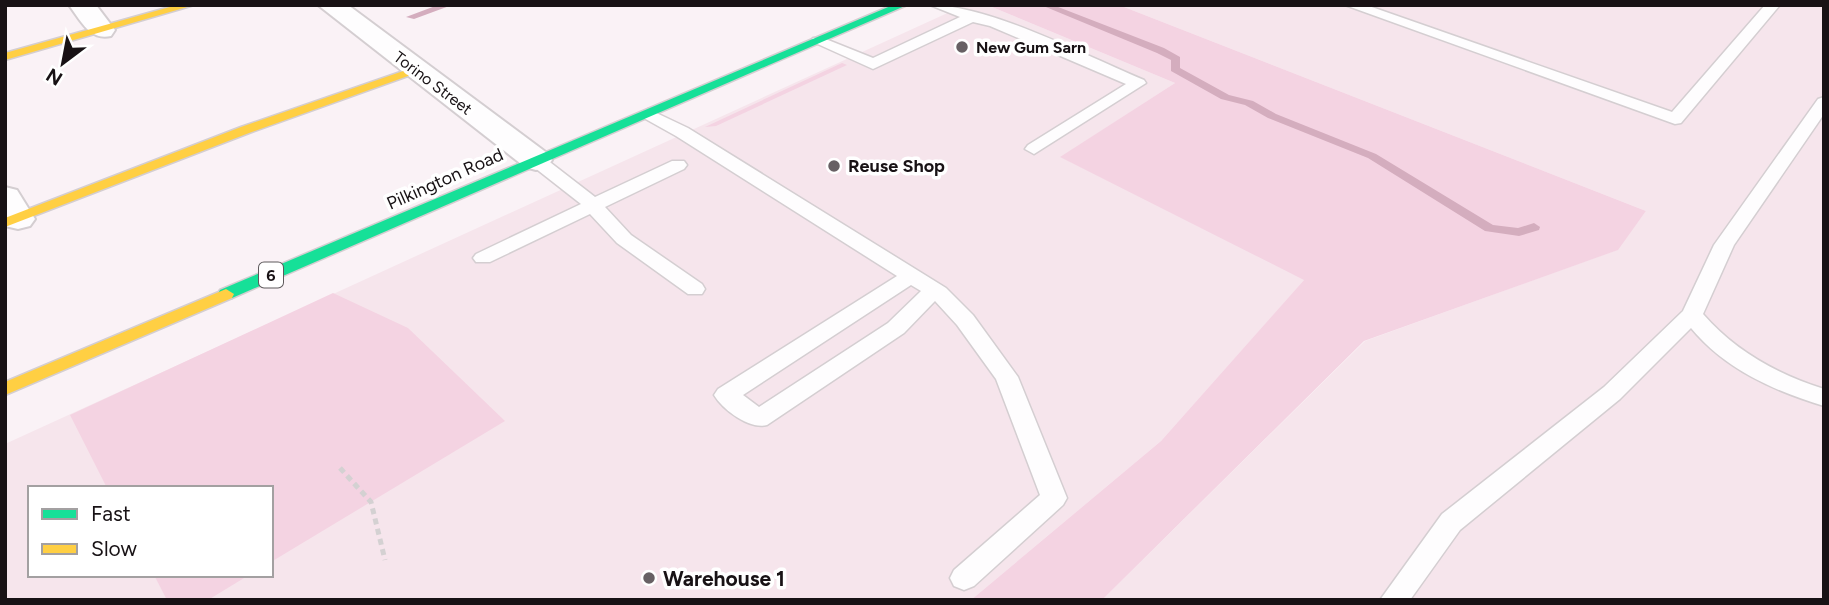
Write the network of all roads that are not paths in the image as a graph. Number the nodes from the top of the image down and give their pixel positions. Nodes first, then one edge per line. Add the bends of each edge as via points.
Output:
1 (82, 5) edge
2 (189, 5) edge
3 (331, 5) edge
4 (901, 5) edge
5 (937, 5) edge
6 (1354, 5) edge
7 (1773, 5) edge
8 (972, 17) junction
9 (102, 30) junction
10 (818, 41) junction
11 (5, 57) edge
12 (415, 70) junction
13 (1824, 102) edge
14 (648, 114) junction
15 (1034, 149) dead end
16 (536, 160) junction
17 (678, 164) dead end
18 (593, 205) junction
19 (10, 213) edge
20 (483, 258) dead end
21 (911, 275) junction
22 (695, 289) dead end
23 (934, 289) junction
24 (1692, 316) junction
25 (5, 389) edge
26 (1824, 398) edge
27 (964, 578) dead end
28 (1394, 600) edge

1 - 9 street
2 - 9 main road
3 - 12 street, Torino Street
4 - 10 main road, Pilkington Road / 6
5 - 8 lane
6 - 7 lane via 1675,119
8 - 10 lane via 873,64
8 - 15 lane via 1138,83
9 - 11 main road
10 - 14 main road, Pilkington Road / 6
12 - 16 street, Torino Street
12 - 19 main road
13 - 24 lane via 1724,245
14 - 16 main road, Pilkington Road / 6
14 - 21 lane
16 - 18 lane
16 - 25 main road, Pilkington Road / 6
17 - 18 lane
18 - 20 lane
18 - 22 lane via 624,239
21 - 23 lane
21 - 23 lane via 726,395 759,419 897,328
23 - 27 lane via 965,320 1007,377 1054,498
24 - 26 lane via 1743,362 1787,386
24 - 28 lane via 1612,393 1451,522

